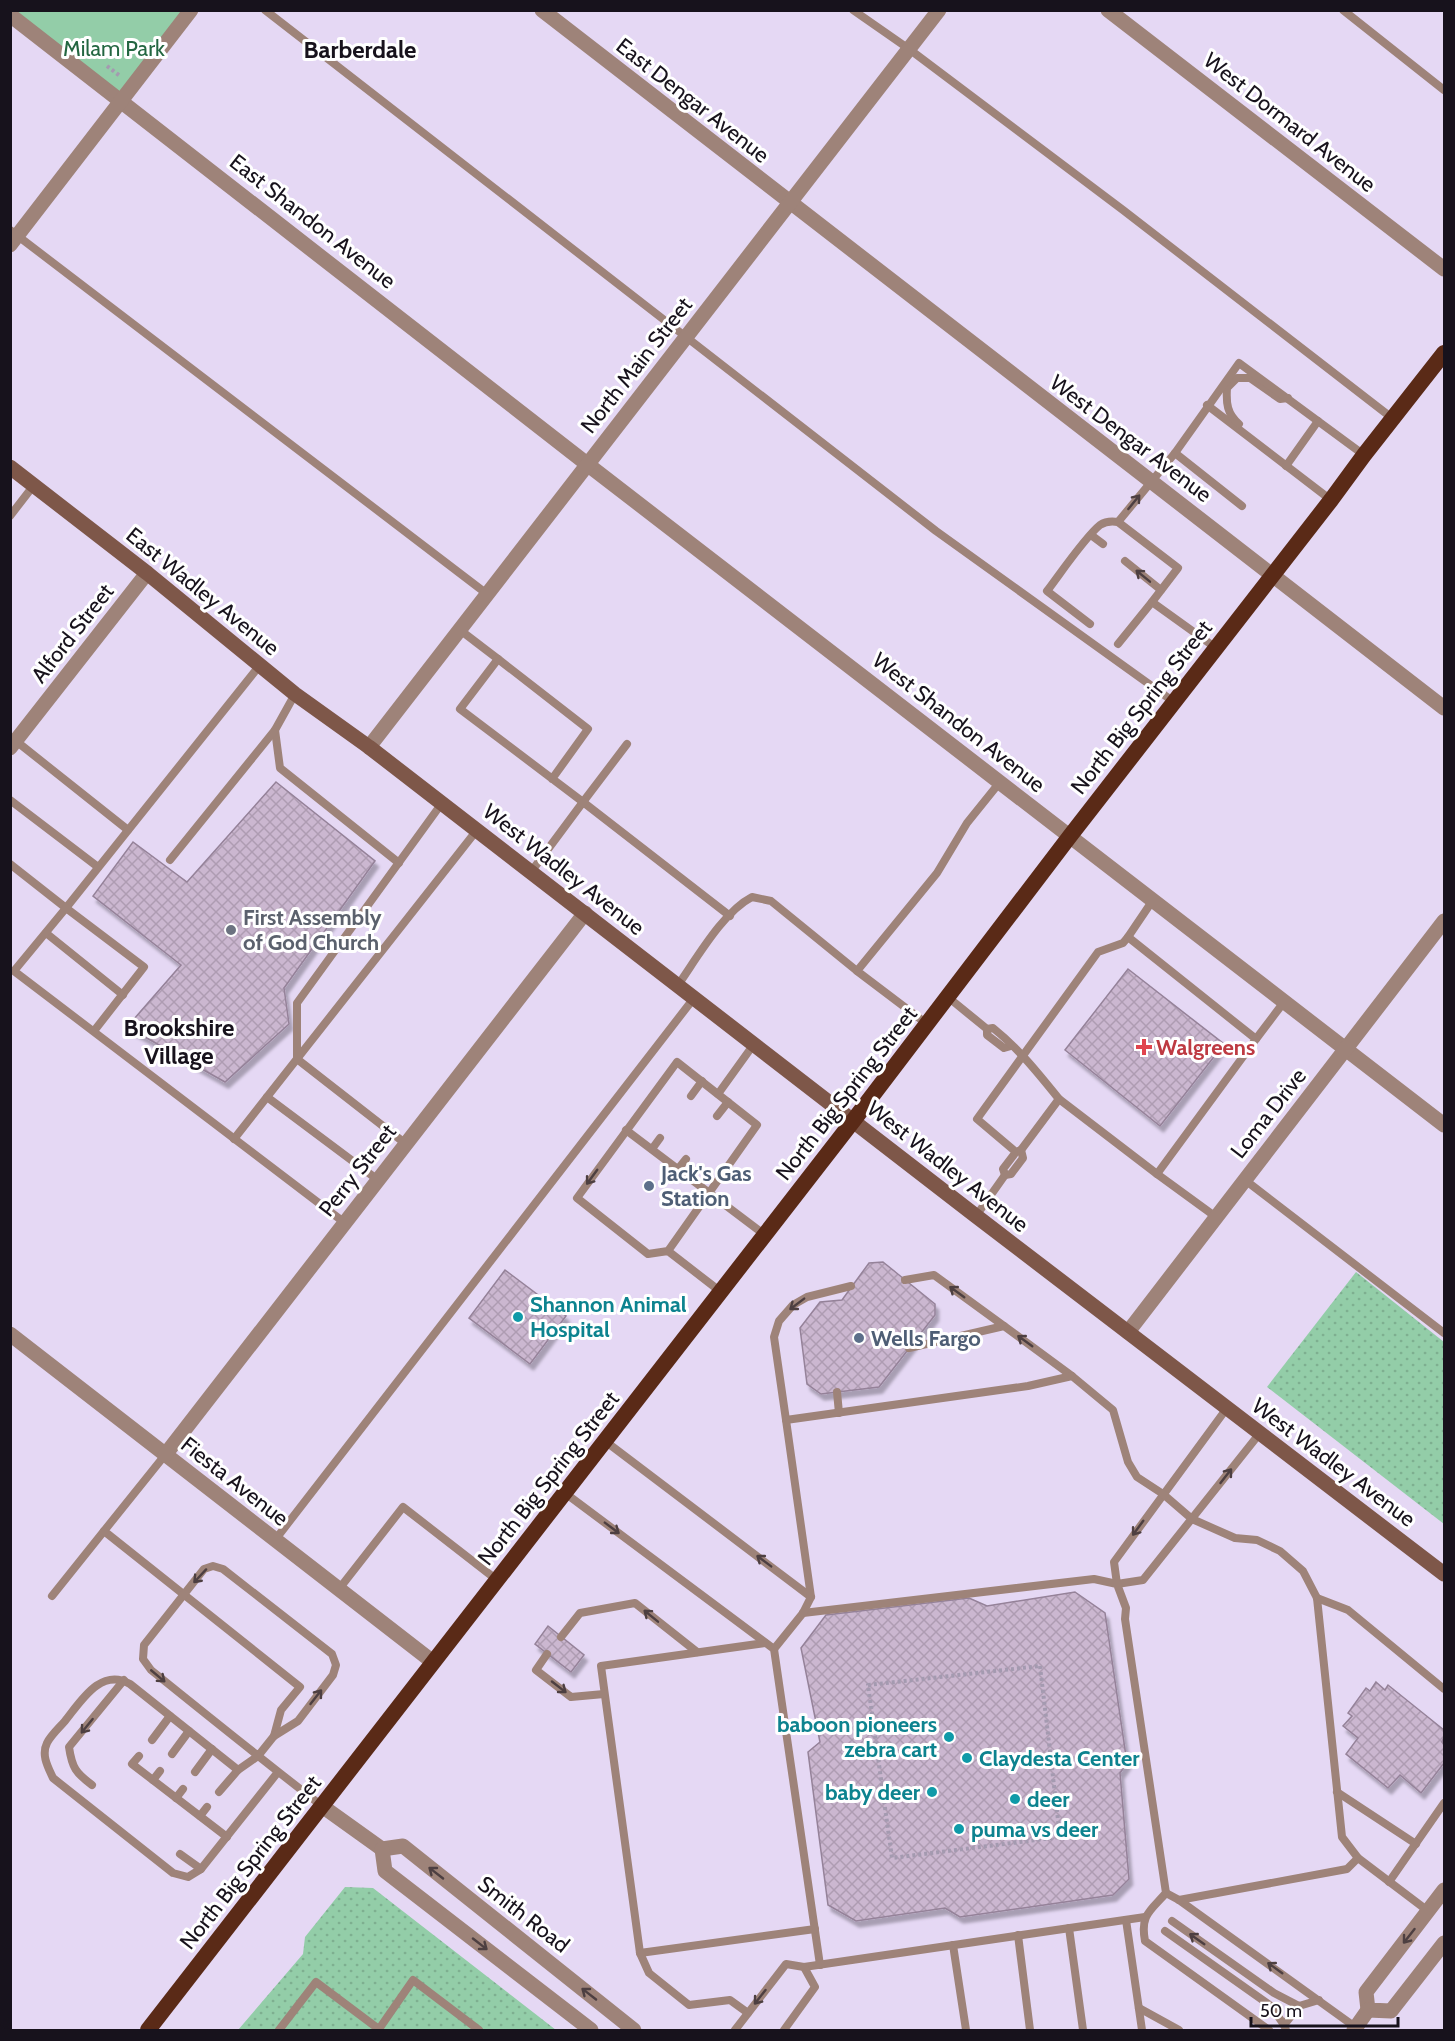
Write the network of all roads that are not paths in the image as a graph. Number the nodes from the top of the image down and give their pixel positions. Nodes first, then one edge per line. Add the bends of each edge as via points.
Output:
1 (191, 10) edge
2 (266, 10) edge
3 (542, 10) edge
4 (853, 10) edge
5 (939, 10) edge
6 (1108, 10) edge
7 (1343, 10) edge
8 (10, 15) edge
9 (909, 49) junction
10 (1444, 90) edge
11 (122, 100) junction
12 (789, 204) junction
13 (13, 237) edge
14 (1444, 269) edge
15 (686, 336) junction
16 (1444, 353) edge
17 (1288, 398) junction
18 (1207, 405) junction
19 (1394, 418) junction
20 (1318, 421) junction
21 (1267, 451) junction
22 (1175, 453) junction
23 (1364, 455) junction
24 (588, 464) junction
25 (1286, 466) junction
26 (10, 467) edge
27 (1150, 482) junction
28 (34, 485) junction
29 (1331, 500) junction
30 (1242, 506) dead end
31 (10, 516) edge
32 (1118, 522) junction
33 (1091, 535) junction
34 (1103, 544) dead end
35 (1125, 561) dead end
36 (147, 573) junction
37 (1273, 575) junction
38 (1161, 590) junction
39 (487, 594) junction
40 (1152, 602) junction
41 (1090, 624) dead end
42 (460, 630) junction
43 (1118, 644) dead end
44 (1216, 648) junction
45 (498, 659) junction
46 (260, 665) junction
47 (295, 694) junction
48 (1174, 702) junction
49 (1444, 708) edge
50 (275, 730) junction
51 (627, 744) dead end
52 (13, 745) edge
53 (369, 747) junction
54 (552, 778) junction
55 (1000, 782) junction
56 (10, 800) edge
57 (583, 802) junction
58 (442, 803) junction
59 (128, 830) junction
60 (477, 830) junction
61 (1070, 836) junction
62 (170, 860) dead end
63 (399, 863) junction
64 (10, 864) edge
65 (98, 867) junction
66 (531, 872) junction
67 (1153, 900) junction
68 (66, 908) junction
69 (585, 913) junction
70 (730, 916) junction
71 (1444, 924) edge
72 (46, 933) junction
73 (1128, 937) junction
74 (857, 971) junction
75 (678, 985) junction
76 (123, 995) junction
77 (694, 998) junction
78 (949, 998) junction
79 (1284, 1001) junction
80 (927, 1024) junction
81 (94, 1031) junction
82 (1256, 1039) junction
83 (754, 1044) junction
84 (1346, 1049) junction
85 (1023, 1056) junction
86 (297, 1059) junction
87 (702, 1082) junction
88 (718, 1094) junction
89 (691, 1096) dead end
90 (267, 1097) junction
91 (1059, 1099) junction
92 (728, 1102) junction
93 (717, 1116) dead end
94 (853, 1121) junction
95 (1444, 1125) edge
96 (626, 1130) junction
97 (660, 1138) dead end
98 (234, 1139) junction
99 (406, 1144) junction
100 (652, 1149) junction
101 (1018, 1151) junction
102 (686, 1159) dead end
103 (678, 1169) junction
104 (1157, 1174) junction
105 (378, 1180) junction
106 (1245, 1180) junction
107 (709, 1193) junction
108 (976, 1216) junction
109 (1216, 1217) junction
110 (345, 1223) junction
111 (765, 1235) junction
112 (668, 1251) junction
113 (905, 1280) dead end
114 (851, 1286) dead end
115 (721, 1292) junction
116 (1004, 1326) junction
117 (1128, 1332) junction
118 (1444, 1333) edge
119 (10, 1334) edge
120 (909, 1348) dead end
121 (1072, 1376) junction
122 (837, 1392) dead end
123 (1227, 1408) junction
124 (838, 1413) junction
125 (786, 1420) junction
126 (1260, 1433) junction
127 (605, 1440) junction
128 (165, 1455) junction
129 (565, 1493) junction
130 (1163, 1494) junction
131 (1192, 1519) junction
132 (104, 1531) junction
133 (276, 1540) junction
134 (1444, 1574) edge
135 (497, 1580) junction
136 (1117, 1584) junction
137 (339, 1589) junction
138 (184, 1595) junction
139 (52, 1596) dead end
140 (811, 1597) junction
141 (1317, 1598) junction
142 (803, 1613) junction
143 (561, 1637) dead end
144 (765, 1643) junction
145 (774, 1649) junction
146 (697, 1652) junction
147 (548, 1654) dead end
148 (434, 1662) junction
149 (124, 1680) junction
150 (1444, 1689) edge
151 (604, 1694) junction
152 (170, 1716) junction
153 (189, 1731) junction
154 (274, 1736) junction
155 (152, 1740) dead end
156 (212, 1749) junction
157 (172, 1754) dead end
158 (139, 1756) dead end
159 (258, 1756) junction
160 (238, 1770) junction
161 (160, 1771) dead end
162 (195, 1772) dead end
163 (278, 1772) junction
164 (153, 1780) junction
165 (92, 1785) dead end
166 (183, 1789) dead end
167 (219, 1792) dead end
168 (1337, 1792) junction
169 (176, 1798) junction
170 (1444, 1803) edge
171 (322, 1806) junction
172 (207, 1807) dead end
173 (200, 1816) junction
174 (227, 1837) junction
175 (1416, 1844) junction
176 (382, 1849) junction
177 (180, 1854) dead end
178 (1358, 1858) junction
179 (201, 1869) junction
180 (1389, 1882) junction
181 (1444, 1890) edge
182 (1166, 1893) junction
183 (1179, 1900) junction
184 (1428, 1911) junction
185 (1146, 1917) junction
186 (1126, 1920) junction
187 (1172, 1921) dead end
188 (1069, 1928) junction
189 (815, 1929) junction
190 (1165, 1931) dead end
191 (1017, 1935) junction
192 (1444, 1942) edge
193 (953, 1945) junction
194 (640, 1953) junction
195 (820, 1965) junction
196 (804, 1967) junction
197 (1319, 2000) junction
198 (1299, 2006) junction
199 (1139, 2008) junction
200 (1368, 2010) junction
201 (748, 2013) junction
202 (788, 2028) edge
203 (1285, 2028) edge
204 (1357, 2029) edge
205 (380, 2030) edge
206 (148, 2031) edge
207 (279, 2031) edge
208 (479, 2031) edge
209 (591, 2031) edge
210 (634, 2031) edge
211 (735, 2031) edge
212 (966, 2031) edge
213 (1030, 2031) edge
214 (1083, 2031) edge
215 (1142, 2031) edge
216 (1179, 2031) edge
217 (1269, 2031) edge

1 - 11 street
2 - 15 lane
3 - 12 street, East Dengar Avenue
4 - 9 lane
5 - 9 street, North Main Street
6 - 14 street, West Dormard Avenue
7 - 10 lane
8 - 11 street, East Shandon Avenue
9 - 12 street, North Main Street
9 - 19 lane
11 - 13 street
11 - 24 street, East Shandon Avenue
12 - 15 street, North Main Street
12 - 27 street, West Dengar Avenue
13 - 39 lane
15 - 24 street, North Main Street
15 - 48 lane via 936,531
16 - 19 highway, North Big Spring Street
17 - 18 lane via 1239,363
17 - 20 lane
17 - 21 lane via 1280,399 1250,378 1237,378 1227,388 1226,405 1233,419
18 - 21 lane
18 - 22 lane
19 - 23 highway, North Big Spring Street
20 - 23 lane
20 - 25 lane
21 - 25 lane
22 - 27 lane
22 - 30 lane
23 - 29 highway, North Big Spring Street
24 - 39 street, North Main Street
24 - 55 street, West Shandon Avenue
25 - 29 lane
26 - 28 main road, East Wadley Avenue
32 -> 27 lane
27 - 37 street, West Dengar Avenue
28 - 31 lane
28 - 36 main road, East Wadley Avenue
29 - 37 highway, North Big Spring Street
32 - 33 lane via 1101,525
32 - 38 lane via 1178,568
33 - 34 lane
33 - 41 lane via 1047,591
38 -> 35 lane
36 - 46 main road, East Wadley Avenue
36 - 52 street, Alford Street
37 - 44 highway, North Big Spring Street
37 - 49 street, West Dengar Avenue
38 - 40 lane
39 - 42 street, North Main Street
40 - 43 lane
40 - 44 lane
42 - 45 lane
42 - 53 street, North Main Street
44 - 48 highway, North Big Spring Street
45 - 54 lane via 588,729
45 - 54 lane via 460,709
46 - 47 main road, East Wadley Avenue
46 - 59 lane
47 - 50 lane
47 - 53 main road, East Wadley Avenue
48 - 61 highway, North Big Spring Street
50 - 62 lane
50 - 63 lane via 280,768
51 - 57 lane
52 - 59 lane
53 - 58 main road, West Wadley Avenue
54 - 57 lane
55 - 61 street, West Shandon Avenue
55 - 74 lane via 937,873
56 - 65 lane
57 - 66 lane
57 - 70 lane
58 - 60 main road, West Wadley Avenue
58 - 63 lane
59 - 65 lane
60 - 66 main road, West Wadley Avenue
60 - 86 lane
61 - 67 street, West Shandon Avenue
61 - 78 highway, North Big Spring Street
63 - 86 lane via 297,1003
64 - 68 lane
65 - 68 lane
66 - 69 main road, West Wadley Avenue
67 - 73 lane
67 - 79 street, West Shandon Avenue
68 - 72 lane
68 - 76 lane via 144,967
69 - 75 main road, West Wadley Avenue
69 - 99 street, Perry Street
70 - 74 lane via 752,897 771,901
70 - 75 lane
71 - 84 street, Loma Drive
72 - 76 lane
72 - 81 lane via 14,971
73 - 82 lane
73 - 85 lane via 1123,943 1098,952
74 - 80 lane
75 - 77 main road, West Wadley Avenue
76 - 81 lane
77 - 83 main road, West Wadley Avenue
77 - 133 lane
78 - 80 highway, North Big Spring Street
78 - 85 lane via 987,1029 993,1028
79 - 82 lane
79 - 84 street, West Shandon Avenue
80 - 94 highway, North Big Spring Street
81 - 98 lane
82 - 104 lane
83 - 88 lane
83 - 94 main road, West Wadley Avenue
84 - 95 street, West Shandon Avenue
84 - 106 street, Loma Drive
85 - 91 lane
85 - 101 lane via 977,1119
86 - 90 lane
86 - 99 lane
87 - 88 lane
87 - 89 lane
87 - 96 lane via 677,1062
88 - 92 lane
90 - 98 lane
90 - 105 lane
91 - 101 lane
91 - 104 lane
92 - 93 lane
92 - 107 lane via 758,1125
94 - 108 main road, West Wadley Avenue
94 - 111 highway, North Big Spring Street
96 - 100 lane
96 -> 112 lane via 577,1198 648,1254
97 - 100 lane
98 - 110 lane
99 - 105 street, Perry Street
100 - 103 lane
101 - 108 lane via 1023,1158 1011,1174 1005,1175
102 - 103 lane
103 - 107 lane
104 - 109 lane
105 - 110 street, Perry Street
106 - 109 street, Loma Drive
106 - 118 lane
107 - 111 lane
107 - 112 lane
108 - 117 main road, West Wadley Avenue
109 - 117 street, Loma Drive
110 - 128 street, Perry Street
111 - 115 highway, North Big Spring Street
112 - 115 lane
116 -> 113 lane via 934,1275
114 -> 125 lane via 807,1297 793,1305 779,1321 774,1337
115 - 127 highway, North Big Spring Street
116 - 120 lane
121 -> 116 lane
117 - 123 main road, West Wadley Avenue
119 - 128 street, Fiesta Avenue
121 - 124 lane via 1028,1386
121 - 130 lane via 1113,1410 1128,1462 1137,1477
122 - 124 lane
123 - 126 main road, West Wadley Avenue
123 - 130 lane
124 - 125 lane
125 - 140 lane
131 -> 126 lane
126 - 134 main road, West Wadley Avenue
127 - 129 highway, North Big Spring Street
140 -> 127 lane
128 - 132 lane
128 - 133 street, Fiesta Avenue
129 - 135 highway, North Big Spring Street
129 -> 144 lane
130 - 131 lane
130 -> 136 lane via 1114,1562
131 - 136 lane via 1143,1580
131 - 141 lane via 1235,1538 1257,1540 1280,1551 1303,1571
132 - 138 lane
132 - 139 lane
133 - 137 street, Fiesta Avenue
135 - 137 lane via 403,1507
135 - 148 highway, North Big Spring Street
136 - 142 lane via 1094,1579
136 - 182 lane via 1126,1608
137 - 148 street, Fiesta Avenue
138 - 154 lane via 300,1687 281,1710
154 -> 138 lane via 298,1721 333,1675 336,1665 332,1654 223,1569 204,1569
138 -> 159 lane via 144,1645 143,1659 151,1670
140 - 142 lane
141 - 150 lane via 1348,1610
141 - 168 lane
142 - 145 lane
146 -> 143 lane via 635,1603 580,1613
144 - 145 lane
144 - 146 lane
145 - 189 lane
146 - 151 lane via 601,1666
147 -> 151 lane via 536,1670 571,1697
148 - 171 highway, North Big Spring Street
149 - 152 lane
149 -> 165 lane via 69,1747 71,1763
149 - 179 lane via 106,1680 93,1686 47,1743 45,1759 53,1778 173,1873 188,1877
151 - 194 lane
152 - 153 lane
152 - 155 lane
153 - 156 lane
153 - 157 lane
154 - 159 lane
156 - 160 lane
156 - 162 lane
158 - 164 lane via 132,1764
159 - 160 lane
159 - 163 lane
160 - 167 lane
161 - 164 lane
163 - 171 lane
163 - 174 lane
164 - 169 lane
166 - 169 lane
168 - 175 lane
168 - 178 lane via 1342,1837
169 - 173 lane
170 - 175 lane
171 - 176 street
171 - 206 highway, North Big Spring Street
172 - 173 lane
173 - 174 lane
174 - 179 lane
175 - 180 lane
176 -> 209 street via 385,1870
210 -> 176 street, Smith Road via 403,1846
177 - 179 lane
178 - 180 lane
178 - 183 lane via 1347,1869
180 - 184 lane
181 - 184 street
182 - 183 lane
182 - 185 lane
197 -> 183 lane
184 -> 200 street via 1366,1992
185 - 186 lane
185 - 217 lane via 1142,1926 1145,1941
186 - 188 lane
186 - 199 lane
198 -> 187 lane via 1274,1993
188 - 191 lane
188 - 214 lane
189 - 194 lane
189 - 195 lane
190 - 203 lane via 1271,2006
191 - 193 lane
191 - 213 lane
192 - 200 street via 1391,2011
193 - 195 lane
193 - 212 lane
194 - 201 lane via 649,1973 689,2005 730,2000
195 - 196 lane
196 -> 201 lane via 786,1964
196 - 202 lane via 815,1987
197 - 198 lane
197 - 204 lane
198 - 203 lane
199 - 215 lane
199 - 216 lane
200 - 204 street
201 - 211 lane
205 - 207 lane via 316,1982
205 - 208 lane via 413,1980

